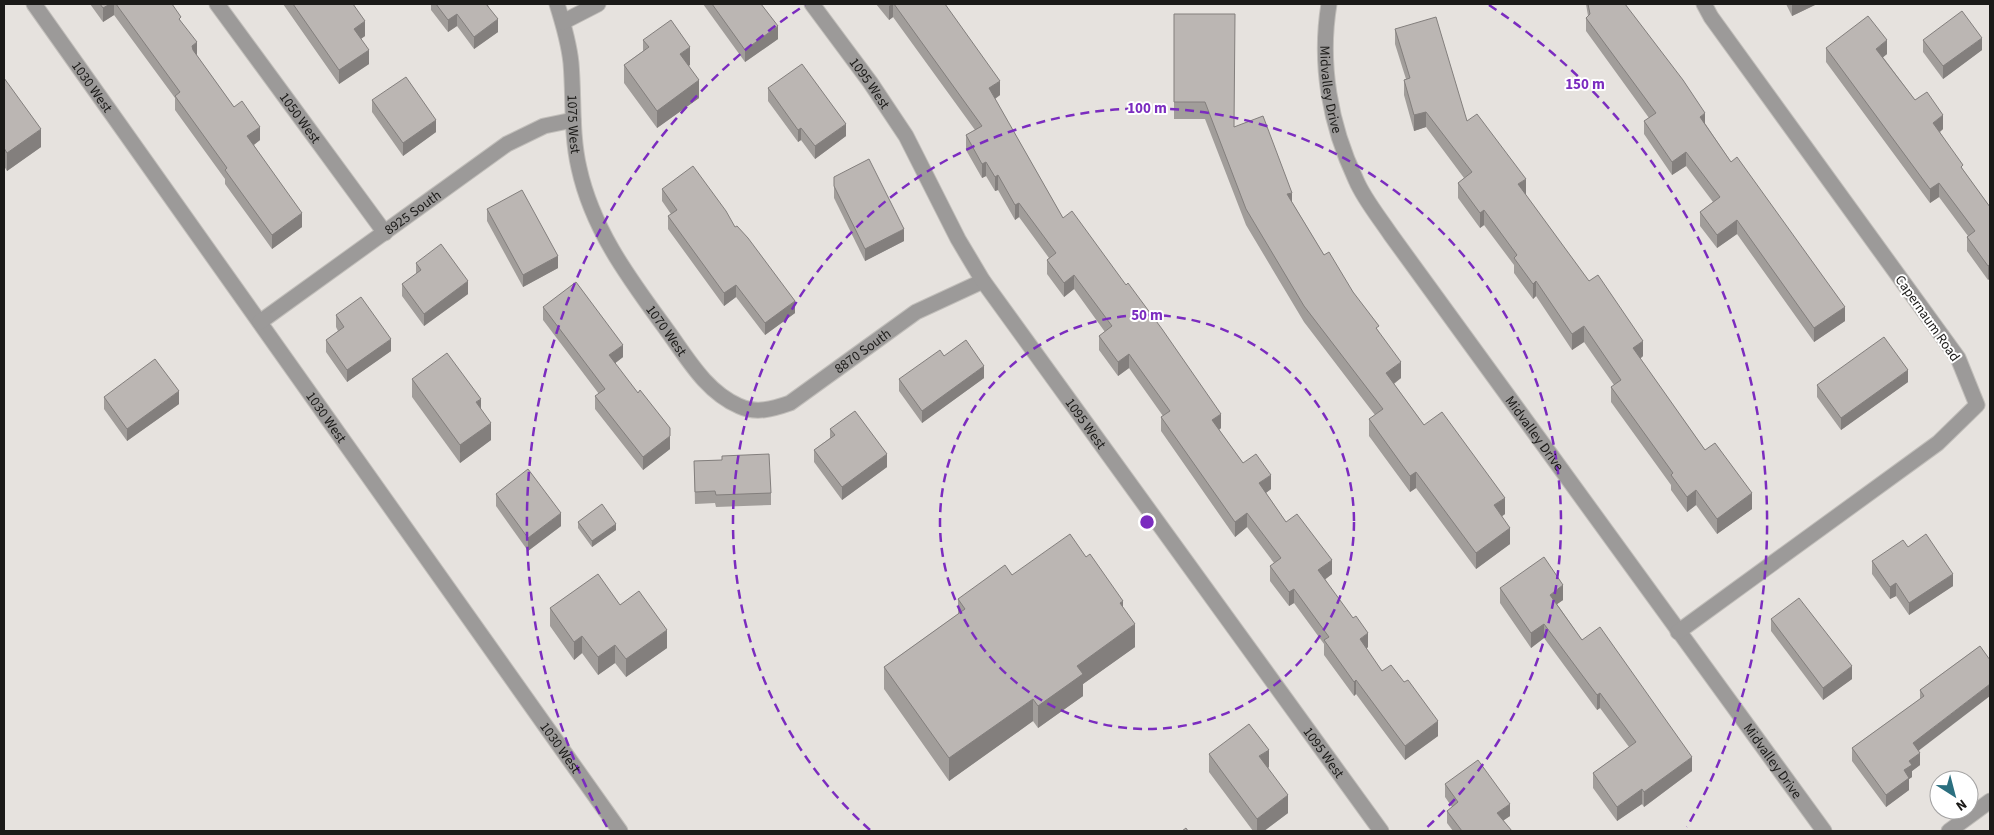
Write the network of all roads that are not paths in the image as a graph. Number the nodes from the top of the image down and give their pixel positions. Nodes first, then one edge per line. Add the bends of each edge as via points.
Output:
1 (34, 4) edge
2 (217, 4) edge
3 (557, 4) edge
4 (598, 4) edge
5 (812, 4) edge
6 (1329, 4) edge
7 (1704, 4) edge
8 (563, 22) junction
9 (573, 120) junction
10 (385, 232) junction
11 (606, 241) joint
12 (982, 281) junction
13 (260, 322) junction
14 (741, 407) joint
15 (1678, 632) junction
16 (1990, 801) edge
17 (620, 831) edge
18 (1381, 831) edge
19 (1824, 831) edge
20 (1949, 831) edge

1 - 13 street, 1030 West
2 - 10 street, 1050 West
3 - 8 street, 1075 West
4 - 8 street
5 - 12 street, 1095 West via 906,136
6 - 15 street, Midvalley Drive via 1325,63 1333,120 1356,181 1391,235
7 - 15 street, Capernaum Road via 1958,358 1977,405 1938,442
8 - 9 street, 1075 West via 571,62
9 - 10 street, 8925 South via 544,126 507,144
9 - 11 street, 1075 West via 579,168 591,208
10 - 13 street, 8925 South
11 - 14 street, 1070 West via 629,278 697,370 716,393
12 - 14 street, 8870 South via 916,312 790,403 767,411
12 - 18 street, 1095 West
13 - 17 street, 1030 West
15 - 19 street, Midvalley Drive
16 - 20 street

